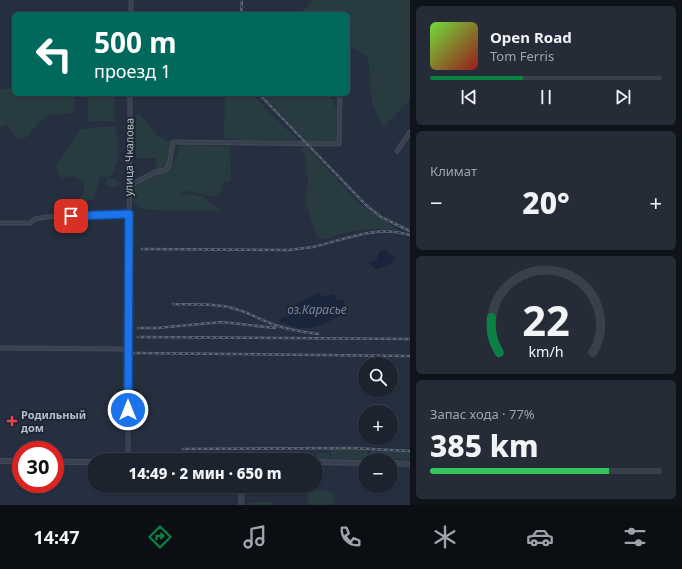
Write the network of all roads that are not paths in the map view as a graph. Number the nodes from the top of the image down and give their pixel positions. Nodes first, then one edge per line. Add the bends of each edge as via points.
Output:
1 (131, 0) edge
2 (131, 12) edge
3 (130, 96) edge
4 (340, 96) edge
5 (410, 132) edge
6 (397, 151) dead end
7 (129, 186) junction
8 (129, 214) junction
9 (0, 223) edge
10 (0, 348) edge
11 (128, 349) junction
12 (128, 453) edge
13 (0, 461) edge
14 (12, 461) edge
15 (64, 462) edge
16 (87, 462) edge
17 (323, 462) edge
18 (358, 463) edge
19 (398, 463) edge
20 (410, 464) edge
21 (242, 493) edge
22 (241, 505) edge

1 - 2 street
3 - 7 street, улица Чкалова
4 - 7 street via 339,144 173,142 169,166 165,170 153,173
5 - 6 street
7 - 8 street, улица Чкалова
8 - 9 street via 46,217 30,223
8 - 11 street, улица Чкалова
10 - 11 street
11 - 12 street, улица Чкалова
13 - 14 street
15 - 16 street
17 - 18 street
19 - 20 street
21 - 22 street

